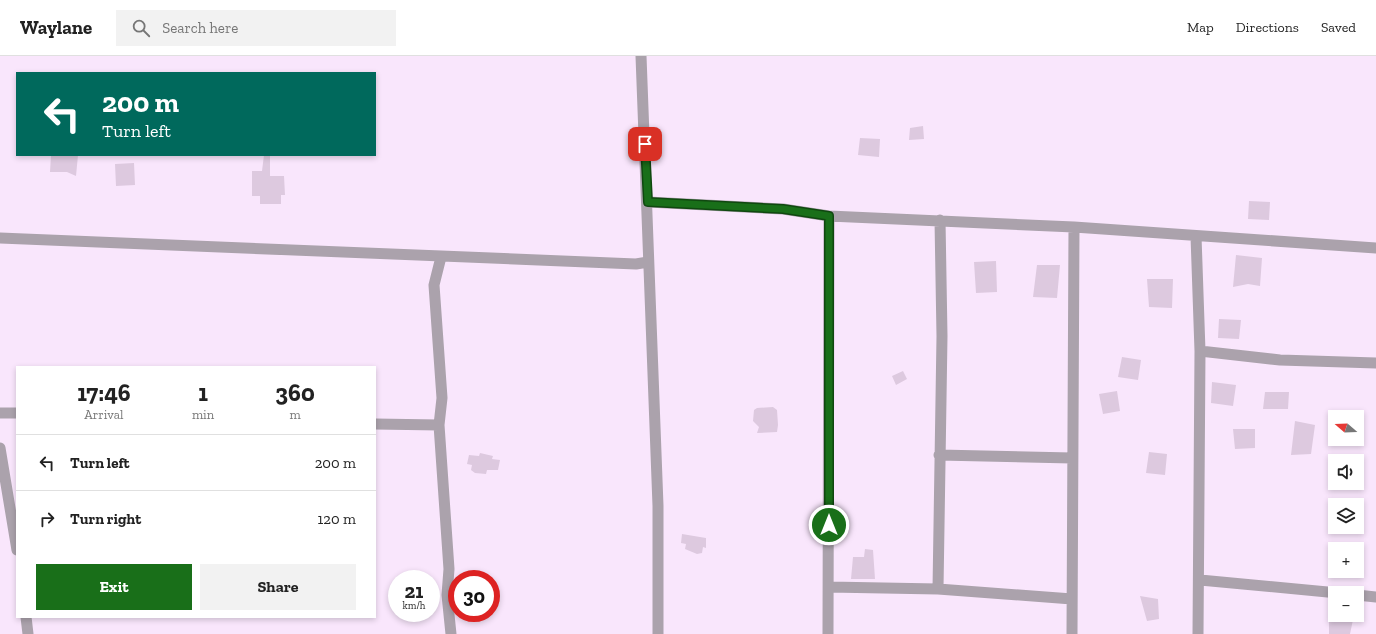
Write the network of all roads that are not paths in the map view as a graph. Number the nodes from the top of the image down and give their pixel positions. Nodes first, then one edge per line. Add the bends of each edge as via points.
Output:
1 (641, 56) edge
2 (648, 202) junction
3 (829, 216) junction
4 (940, 220) junction
5 (1074, 227) junction
6 (1196, 236) junction
7 (0, 238) edge
8 (1376, 248) edge
9 (441, 257) junction
10 (648, 262) junction
11 (1200, 351) junction
12 (1376, 363) edge
13 (0, 413) edge
14 (16, 413) edge
15 (376, 424) edge
16 (439, 426) junction
17 (0, 448) edge
18 (939, 455) junction
19 (1072, 458) junction
20 (16, 544) edge
21 (1200, 580) junction
22 (829, 586) junction
23 (938, 589) junction
24 (1328, 592) edge
25 (1364, 596) edge
26 (1376, 597) edge
27 (1072, 599) junction
28 (26, 618) edge
29 (28, 634) edge
30 (451, 634) edge
31 (658, 634) edge
32 (828, 634) edge
33 (1072, 634) edge
34 (1198, 634) edge

1 - 2 street
2 - 3 street via 783,209
2 - 10 street
3 - 4 street
3 - 22 street
4 - 5 street
4 - 18 street via 942,336
5 - 6 street
5 - 19 street
6 - 8 street
6 - 11 street
7 - 9 street
9 - 10 street via 636,264
9 - 16 street via 434,285 442,398
10 - 31 street via 658,506
11 - 12 street via 1280,360
11 - 21 street
13 - 14 street
15 - 16 street
16 - 30 street
17 - 20 street
18 - 19 street
18 - 23 street
19 - 27 street
21 - 24 street
21 - 34 street
22 - 23 street
22 - 32 street
23 - 27 street
25 - 26 street
27 - 33 street
28 - 29 street

